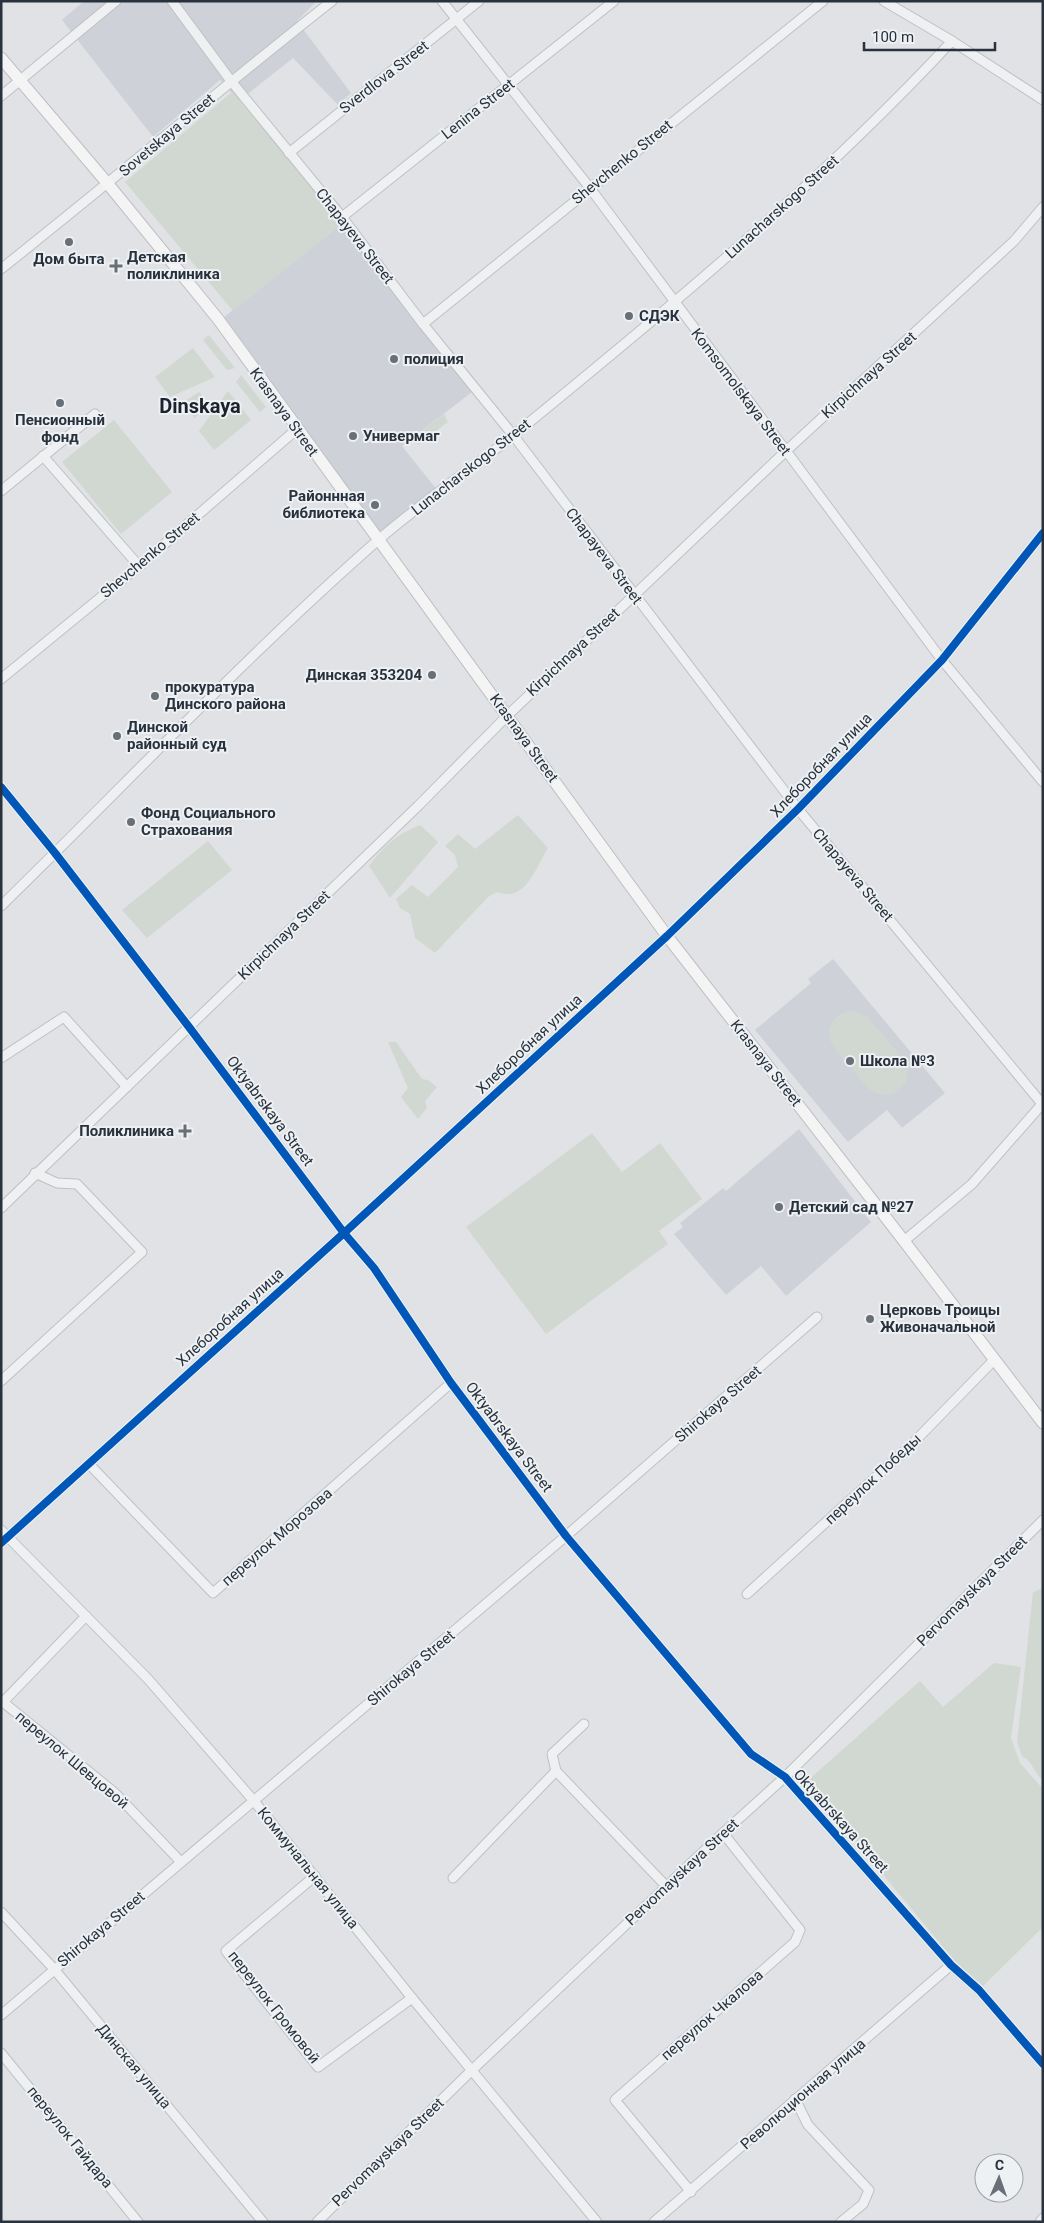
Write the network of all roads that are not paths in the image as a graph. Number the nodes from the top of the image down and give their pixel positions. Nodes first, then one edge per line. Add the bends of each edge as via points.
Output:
1 (116, 1) edge
2 (172, 1) edge
3 (332, 1) edge
4 (442, 1) edge
5 (479, 1) edge
6 (614, 1) edge
7 (823, 1) edge
8 (884, 1) edge
9 (456, 19) junction
10 (952, 41) junction
11 (1, 58) edge
12 (231, 81) junction
13 (20, 82) junction
14 (507, 86) junction
15 (1, 96) edge
16 (1043, 100) edge
17 (288, 153) junction
18 (108, 184) junction
19 (590, 188) junction
20 (1043, 207) edge
21 (342, 217) junction
22 (1, 270) edge
23 (674, 303) junction
24 (423, 324) junction
25 (95, 414) dead end
26 (297, 429) junction
27 (513, 435) junction
28 (786, 451) junction
29 (44, 456) junction
30 (1, 491) edge
31 (1043, 533) edge
32 (378, 540) junction
33 (139, 566) junction
34 (634, 595) junction
35 (942, 660) junction
36 (1, 680) edge
37 (508, 715) junction
38 (1041, 777) edge
39 (1, 787) edge
40 (798, 809) junction
41 (55, 853) junction
42 (1, 906) edge
43 (667, 936) junction
44 (189, 1027) junction
45 (1, 1058) edge
46 (127, 1087) junction
47 (1042, 1104) edge
48 (35, 1173) junction
49 (1, 1208) edge
50 (344, 1233) junction
51 (904, 1241) junction
52 (817, 1317) dead end
53 (994, 1360) junction
54 (1, 1381) edge
55 (451, 1383) junction
56 (1043, 1423) edge
57 (89, 1464) junction
58 (1043, 1520) edge
59 (1, 1530) edge
60 (566, 1536) junction
61 (8, 1537) junction
62 (1, 1543) edge
63 (748, 1594) dead end
64 (86, 1616) junction
65 (584, 1724) dead end
66 (556, 1771) junction
67 (785, 1777) junction
68 (254, 1801) junction
69 (722, 1833) junction
70 (181, 1862) junction
71 (316, 1876) junction
72 (452, 1878) dead end
73 (666, 1886) junction
74 (1, 1912) edge
75 (951, 1966) junction
76 (54, 1969) junction
77 (412, 1998) junction
78 (1, 2015) edge
79 (1, 2052) edge
80 (1043, 2064) edge
81 (472, 2070) junction
82 (795, 2099) junction
83 (690, 2192) junction
84 (1043, 2218) edge
85 (138, 2222) edge
86 (263, 2222) edge
87 (317, 2222) edge
88 (597, 2222) edge
89 (654, 2222) edge
90 (841, 2222) edge
91 (1040, 2222) edge

1 - 13 street
2 - 12 street, Chapayeva Street
3 - 12 street, Sovetskaya Street
4 - 9 street, Komsomolskaya Street
5 - 9 street, Sverdlova Street
6 - 14 street, Lenina Street
7 - 19 street, Shevchenko Street
8 - 10 street
9 - 14 street, Komsomolskaya Street
9 - 17 street, Sverdlova Street
10 - 16 street
10 - 23 street, Lunacharskogo Street via 894,103 788,204
11 - 13 main road, Krasnaya Street
12 - 17 street, Chapayeva Street
12 - 18 street, Sovetskaya Street
13 - 15 street
13 - 18 main road, Krasnaya Street
14 - 19 street, Komsomolskaya Street
14 - 21 street, Lenina Street
17 - 21 street, Chapayeva Street
18 - 22 street, Sovetskaya Street
18 - 26 main road, Krasnaya Street via 218,319
19 - 23 street, Komsomolskaya Street
19 - 24 street, Shevchenko Street
20 - 28 street, Kirpichnaya Street via 1014,241
21 - 24 street, Chapayeva Street
23 - 27 street, Lunacharskogo Street
23 - 28 street, Komsomolskaya Street
24 - 27 street, Chapayeva Street
25 - 29 street
26 - 32 main road, Krasnaya Street
26 - 33 street, Shevchenko Street
27 - 32 street, Lunacharskogo Street
27 - 34 street, Chapayeva Street
28 - 34 street, Kirpichnaya Street
28 - 35 street, Komsomolskaya Street
29 - 30 street
29 - 33 street
31 - 35 street, Хлеборобная улица
32 - 37 main road, Krasnaya Street
32 - 41 street, Lunacharskogo Street via 228,680
33 - 36 street, Shevchenko Street
34 - 37 street, Kirpichnaya Street
34 - 40 street, Chapayeva Street
35 - 38 street, Komsomolskaya Street
35 - 40 street, Хлеборобная улица
37 - 43 main road, Krasnaya Street
37 - 44 street, Kirpichnaya Street
39 - 41 street, Oktyabrskaya Street
40 - 43 street, Хлеборобная улица
40 - 47 street, Chapayeva Street
41 - 42 street, Lunacharskogo Street
41 - 44 street, Oktyabrskaya Street
43 - 50 street, Хлеборобная улица
43 - 51 main road, Krasnaya Street
44 - 46 street, Kirpichnaya Street
44 - 50 street, Oktyabrskaya Street
45 - 46 street via 64,1017
46 - 48 street, Kirpichnaya Street
47 - 51 street via 972,1184
48 - 49 street, Kirpichnaya Street
48 - 54 street via 57,1183 77,1184 142,1252
50 - 55 street, Oktyabrskaya Street via 374,1268
50 - 57 street, Хлеборобная улица
51 - 53 main road, Krasnaya Street
52 - 60 street, Shirokaya Street
53 - 56 main road, Krasnaya Street
53 - 63 street, переулок Победы via 913,1443
55 - 57 street, переулок Морозова via 213,1593
55 - 60 street, Oktyabrskaya Street
57 - 61 street, Хлеборобная улица
58 - 67 street, Pervomayskaya Street
59 - 61 street, Коммунальная улица
60 - 67 street, Oktyabrskaya Street via 751,1754
60 - 68 street, Shirokaya Street
61 - 62 street, Хлеборобная улица
61 - 64 street, Коммунальная улица
64 - 68 street, Коммунальная улица via 148,1679
64 - 70 street, переулок Шевцовой via 3,1702 116,1793
65 - 66 street via 552,1754
66 - 72 street
66 - 73 street
67 - 69 street, Pervomayskaya Street
67 - 75 street, Oktyabrskaya Street
68 - 70 street, Shirokaya Street
68 - 71 street, Коммунальная улица
69 - 73 street, Pervomayskaya Street
69 - 83 street, переулок Чкалова via 800,1930 795,1942 616,2100
70 - 76 street, Shirokaya Street
71 - 77 street, Коммунальная улица
71 - 77 street, переулок Громовой via 226,1951 318,2067
73 - 81 street, Pervomayskaya Street
74 - 76 street, Динская улица
75 - 80 street, Oktyabrskaya Street via 979,1990
75 - 82 street, Революционная улица
76 - 78 street, Shirokaya Street
76 - 86 street, Динская улица
77 - 81 street, Коммунальная улица
79 - 85 street, переулок Гайдара
81 - 87 street, Pervomayskaya Street
81 - 88 street, Коммунальная улица
82 - 83 street, Революционная улица
82 - 90 street via 808,2125 869,2190 862,2204
83 - 89 street, Революционная улица
84 - 91 street

